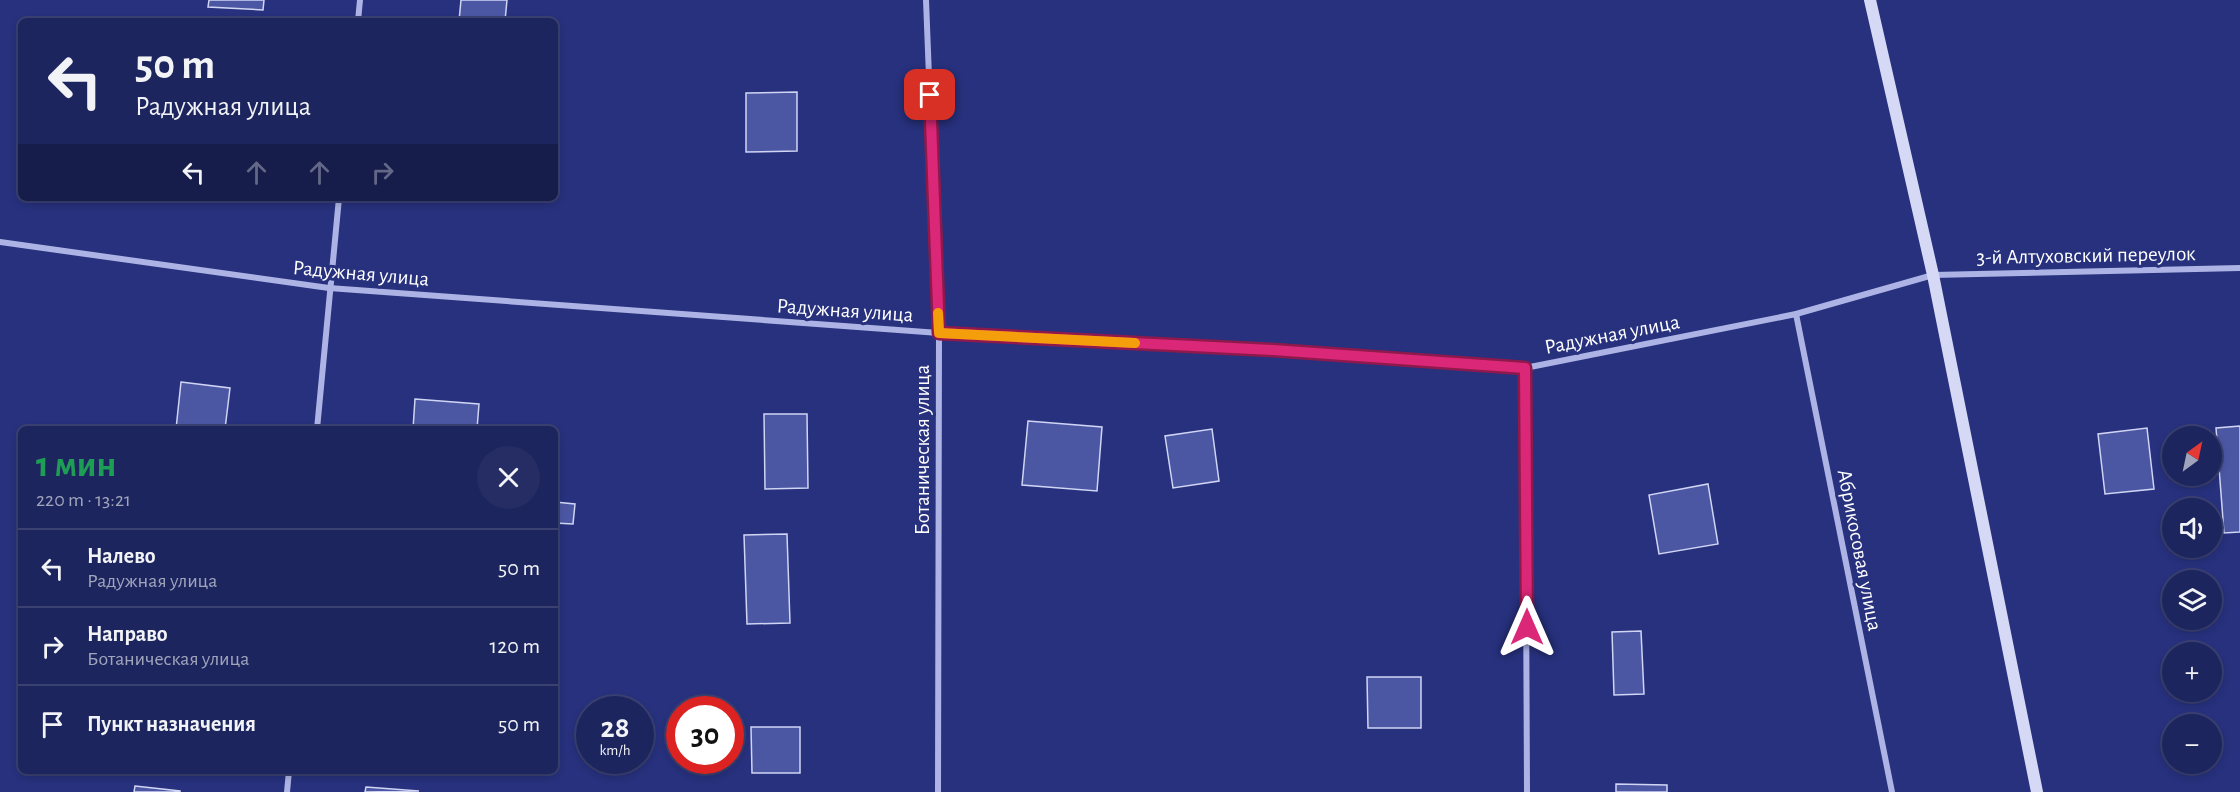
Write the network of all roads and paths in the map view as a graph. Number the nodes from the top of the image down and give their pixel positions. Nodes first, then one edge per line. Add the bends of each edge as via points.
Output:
1 (360, 0) edge
2 (926, 0) edge
3 (1870, 0) edge
4 (358, 18) edge
5 (339, 201) edge
6 (0, 242) edge
7 (2240, 268) edge
8 (1933, 275) junction
9 (329, 288) junction
10 (1796, 314) junction
11 (939, 333) junction
12 (1525, 368) junction
13 (317, 426) edge
14 (289, 774) edge
15 (287, 792) edge
16 (938, 792) edge
17 (1527, 792) edge
18 (1892, 792) edge
19 (2037, 792) edge

1 - 4 street
2 - 11 street, Ботаническая улица
3 - 8 street
5 - 9 street
6 - 9 street, Радужная улица
7 - 8 street, 3-й Алтуховский переулок
8 - 10 street, Радужная улица
8 - 19 street
9 - 11 street, Радужная улица
9 - 13 street
10 - 12 street, Радужная улица
10 - 18 street, Абрикосовая улица
11 - 12 street, Радужная улица
11 - 16 street, Ботаническая улица
12 - 17 street
14 - 15 street

